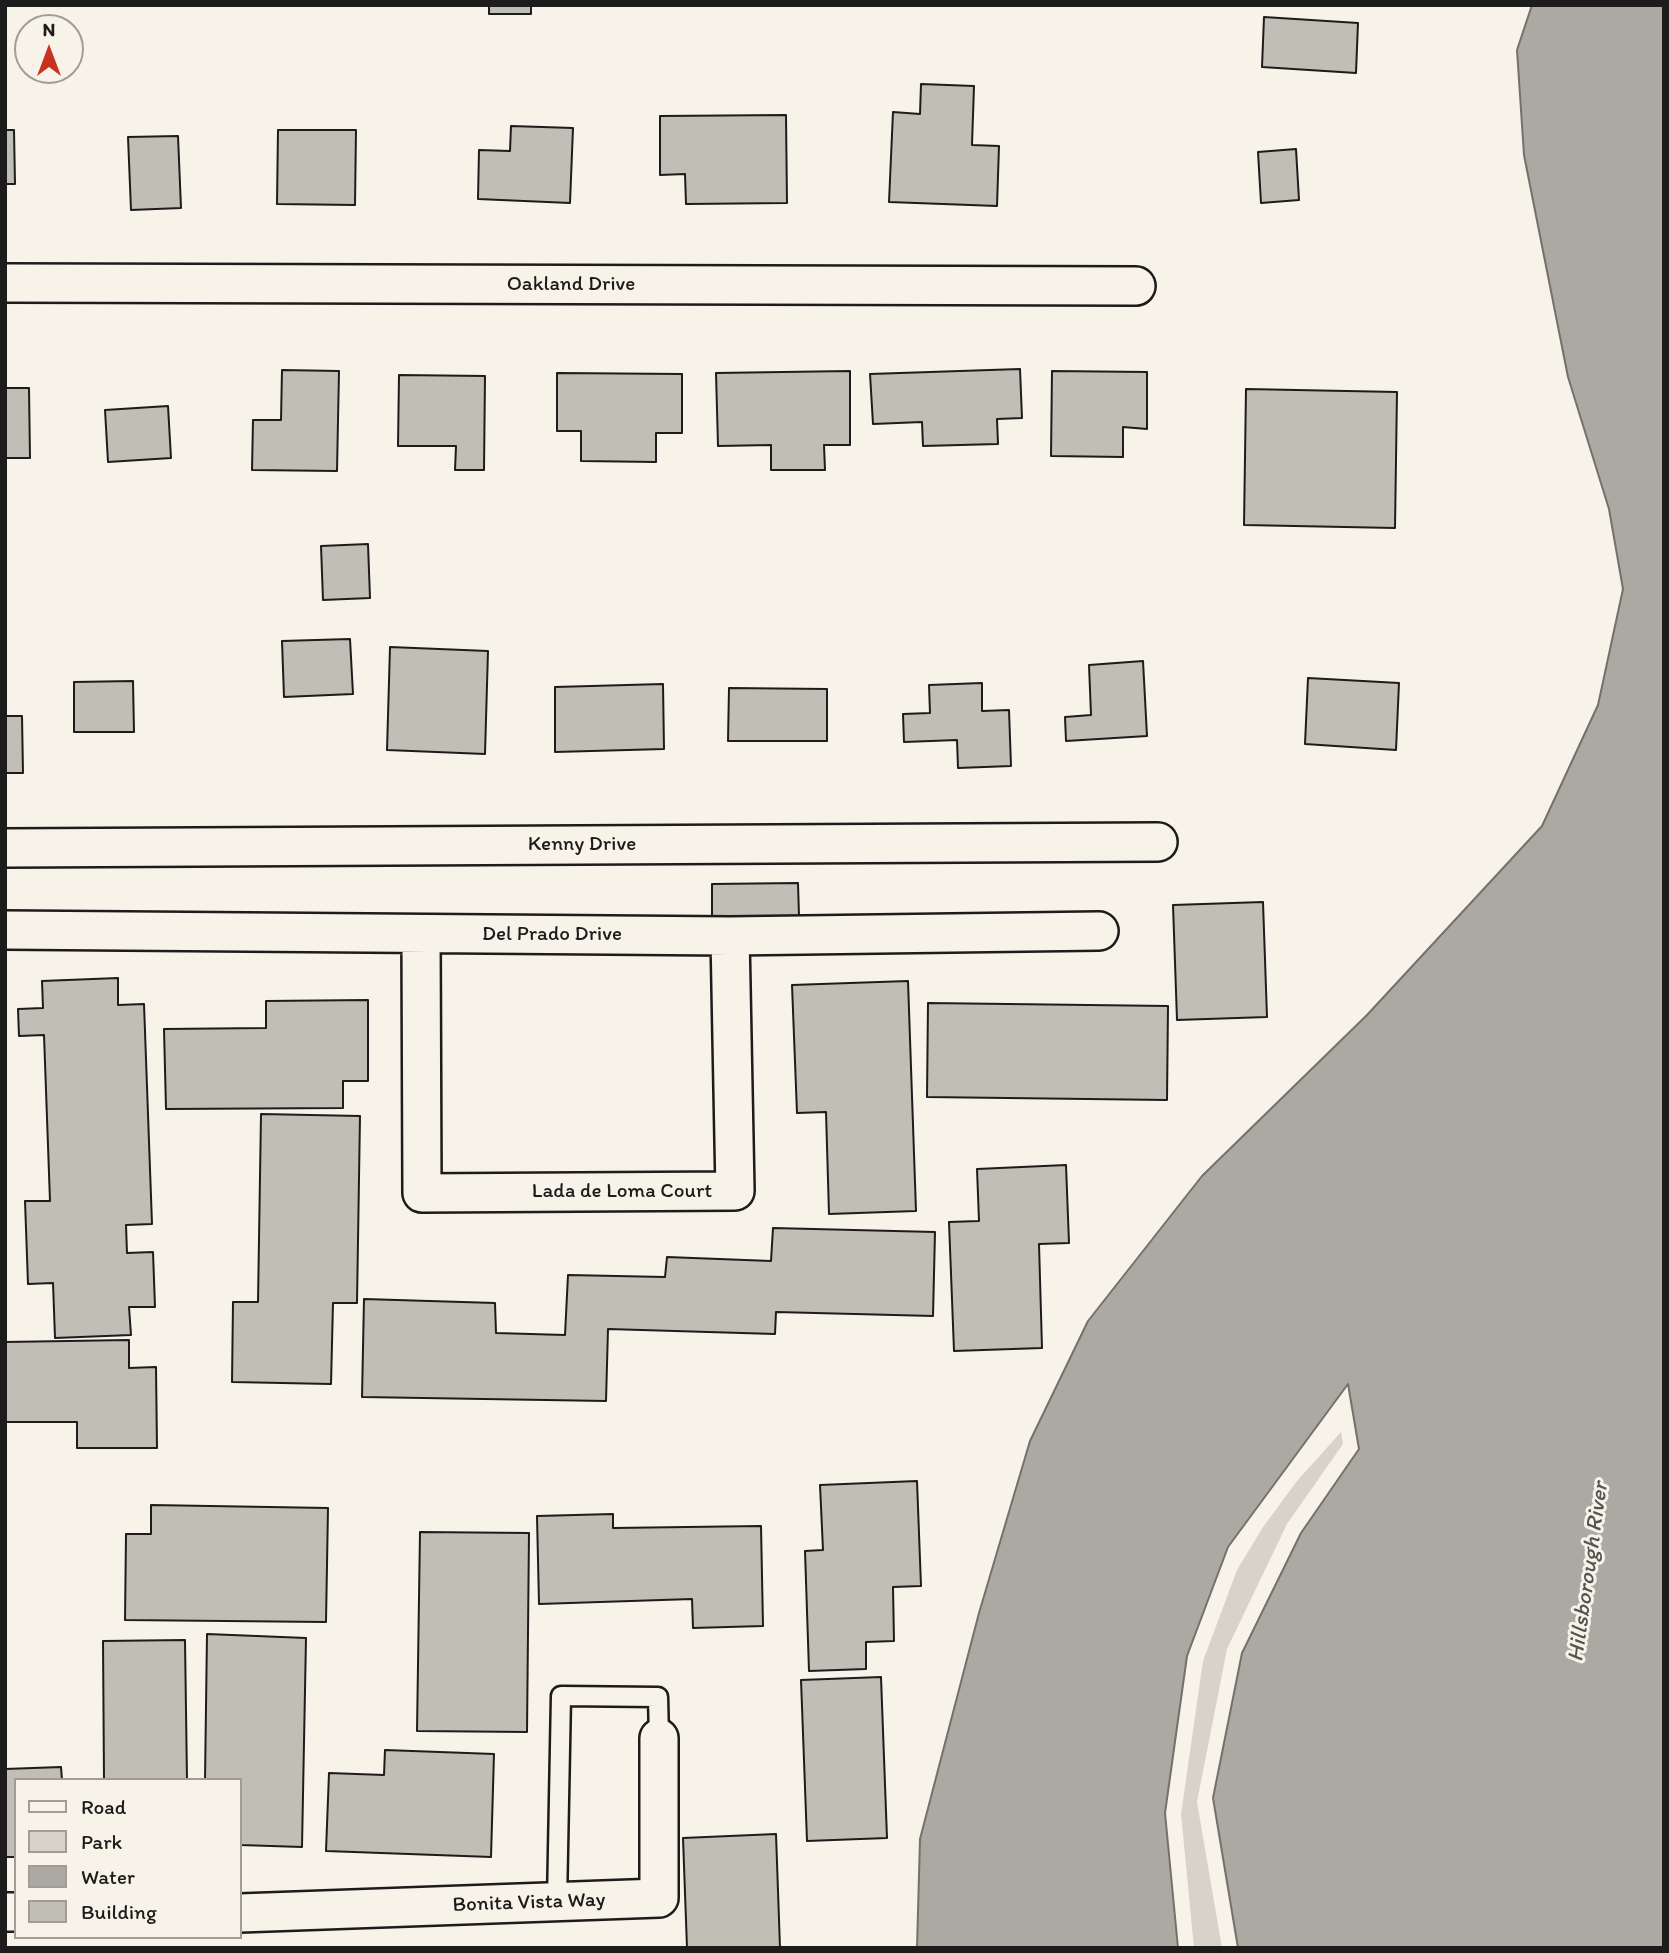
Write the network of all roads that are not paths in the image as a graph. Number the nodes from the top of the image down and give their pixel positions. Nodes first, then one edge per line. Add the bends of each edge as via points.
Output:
1 (5, 283) edge
2 (1136, 286) dead end
3 (1158, 842) dead end
4 (5, 848) edge
5 (5, 930) edge
6 (1099, 931) dead end
7 (421, 934) junction
8 (730, 936) junction
9 (659, 1738) joint
10 (557, 1902) junction
11 (242, 1913) edge

1 - 2 street, Oakland Drive
3 - 4 street, Kenny Drive
5 - 7 street, Del Prado Drive
6 - 8 street, Del Prado Drive
7 - 8 street, Del Prado Drive
7 - 8 street, Lada de Loma Court via 422,1193 736,1191
9 - 10 street, Bonita Vista Way via 659,1898
9 - 10 lane via 659,1697 561,1696
10 - 11 street, Bonita Vista Way

